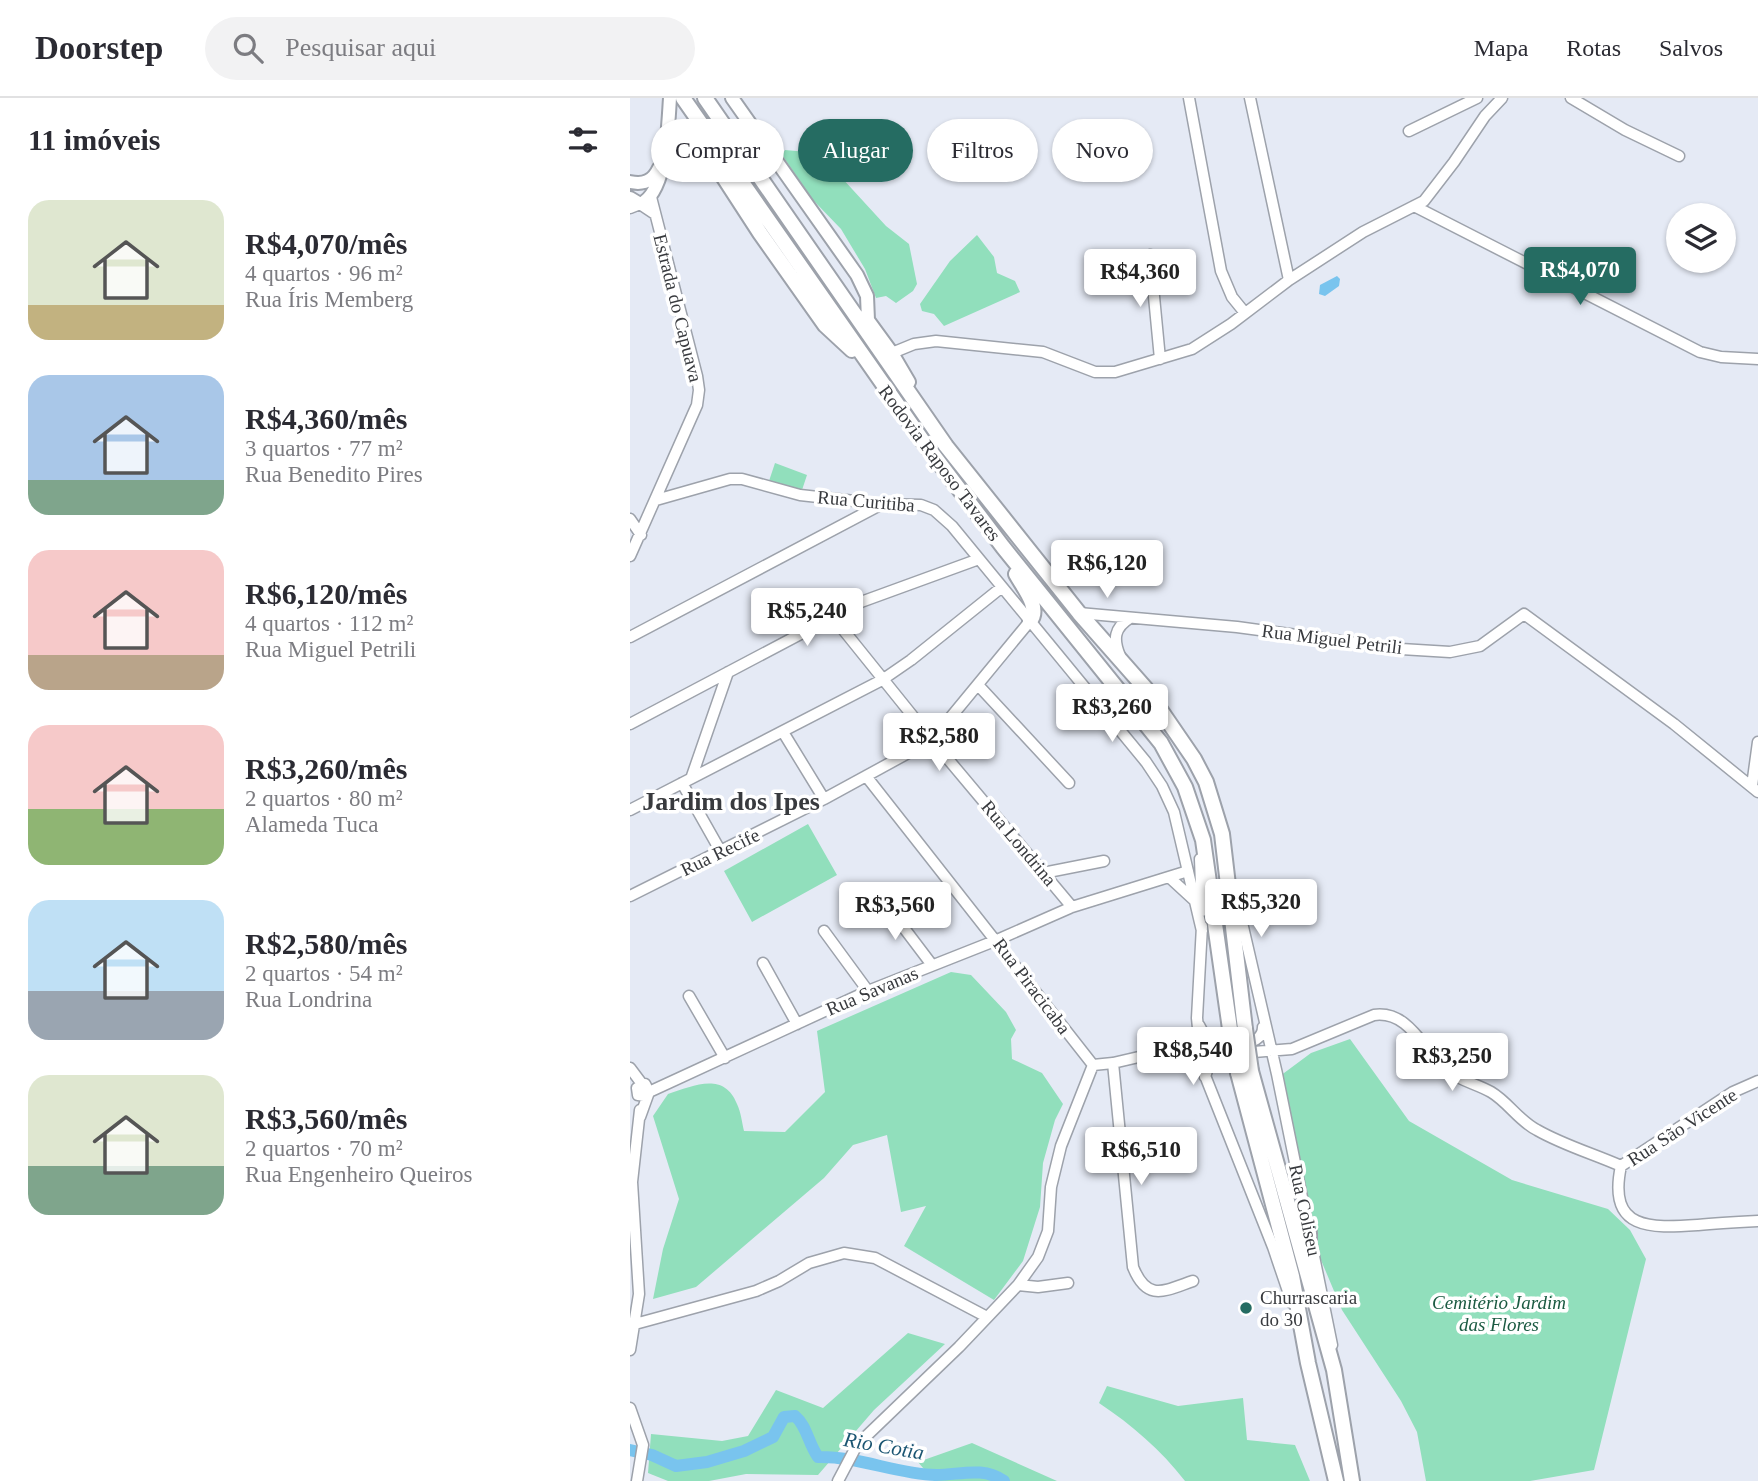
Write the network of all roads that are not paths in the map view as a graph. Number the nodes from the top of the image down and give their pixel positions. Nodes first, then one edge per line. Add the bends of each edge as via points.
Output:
1 (670, 98) edge
2 (683, 98) edge
3 (705, 98) edge
4 (732, 98) edge
5 (1189, 98) edge
6 (1250, 98) edge
7 (1502, 98) edge
8 (1571, 98) edge
9 (1472, 100) edge
10 (1485, 116) junction
11 (695, 117) junction
12 (668, 119) edge
13 (670, 119) edge
14 (1409, 131) dead end
15 (1679, 156) dead end
16 (651, 180) edge
17 (659, 182) edge
18 (632, 186) edge
19 (642, 199) edge
20 (1414, 206) junction
21 (810, 250) junction
22 (1150, 256) dead end
23 (1289, 280) junction
24 (1245, 313) junction
25 (869, 320) junction
26 (892, 354) junction
27 (1160, 359) junction
28 (1758, 359) edge
29 (946, 446) junction
30 (656, 500) junction
31 (882, 504) junction
32 (630, 519) edge
33 (641, 535) junction
34 (1003, 547) junction
35 (630, 556) edge
36 (979, 559) junction
37 (1002, 587) junction
38 (1079, 613) junction
39 (833, 617) junction
40 (1130, 618) junction
41 (1030, 621) junction
42 (630, 638) edge
43 (1124, 665) junction
44 (728, 672) junction
45 (882, 680) junction
46 (978, 685) junction
47 (630, 724) edge
48 (783, 732) junction
49 (932, 740) junction
50 (1758, 742) edge
51 (692, 776) junction
52 (866, 776) junction
53 (682, 783) junction
54 (1069, 783) dead end
55 (1755, 789) edge
56 (824, 799) junction
57 (630, 810) edge
58 (1195, 813) junction
59 (1222, 834) junction
60 (721, 852) junction
61 (1104, 862) dead end
62 (1188, 872) junction
63 (1043, 873) junction
64 (1169, 877) junction
65 (630, 896) edge
66 (883, 900) dead end
67 (1195, 900) junction
68 (1072, 906) junction
69 (824, 931) dead end
70 (1202, 931) junction
71 (997, 940) junction
72 (763, 963) dead end
73 (932, 965) junction
74 (868, 992) junction
75 (689, 996) dead end
76 (1196, 1018) junction
77 (1264, 1020) junction
78 (797, 1024) junction
79 (1238, 1029) junction
80 (1198, 1032) junction
81 (1270, 1045) junction
82 (1186, 1046) junction
83 (1199, 1050) junction
84 (1289, 1050) junction
85 (1222, 1051) junction
86 (1254, 1052) junction
87 (725, 1058) junction
88 (1113, 1063) junction
89 (1093, 1065) junction
90 (630, 1068) edge
91 (1276, 1070) junction
92 (1245, 1072) junction
93 (630, 1077) edge
94 (1205, 1077) junction
95 (1758, 1081) edge
96 (643, 1091) junction
97 (1621, 1166) junction
98 (1758, 1220) edge
99 (1309, 1233) junction
100 (1308, 1272) junction
101 (1193, 1281) dead end
102 (1068, 1283) dead end
103 (1018, 1285) junction
104 (988, 1317) junction
105 (635, 1324) junction
106 (1303, 1338) junction
107 (630, 1350) edge
108 (1334, 1370) junction
109 (630, 1408) edge
110 (637, 1481) edge
111 (838, 1481) edge
112 (1336, 1481) edge
113 (1352, 1481) edge

1 - 12 main road
2 - 11 highway, Rodovia Raposo Tavares
3 - 21 highway, Rodovia Raposo Tavares
4 - 25 main road via 858,275 867,296
5 - 24 street via 1221,271
6 - 23 street
7 - 10 street
8 - 15 street
9 - 10 street
9 - 14 street
10 - 20 street via 1438,185
11 - 13 main road via 680,108
11 - 34 highway, Rodovia Raposo Tavares via 864,359
16 - 18 main road
17 - 19 main road
18 - 19 main road
19 - 30 street, Estrada do Capuava via 655,214 699,390 697,405
20 - 23 street via 1363,232
20 - 28 street via 1700,352
21 - 25 main road
21 - 29 highway, Rodovia Raposo Tavares
22 - 27 street
23 - 24 street
24 - 27 street via 1192,349
25 - 26 main road
26 - 27 street via 936,341 1043,352 1102,373
26 - 29 main road
29 - 38 highway, Rodovia Raposo Tavares
30 - 31 street, Rua Curitiba via 735,478 800,495
30 - 33 street, Estrada do Capuava
31 - 36 street, Rua Curitiba via 934,510
31 - 42 street
32 - 33 street
33 - 35 street, Estrada do Capuava
34 - 41 highway via 1034,608
34 - 58 highway, Rodovia Raposo Tavares via 1160,743
36 - 37 street, Rua Curitiba
36 - 39 street
37 - 41 street, Rua Curitiba
37 - 45 street
38 - 40 street, Rua Miguel Petrili
38 - 43 highway, Rodovia Raposo Tavares
39 - 44 street
39 - 45 street, Rua Londrina
40 - 43 street via 1120,624 1115,637
40 - 55 street, Rua Miguel Petrili via 1450,652 1480,646 1524,614
41 - 46 street, Rua Recife
41 - 62 street, Rua Curitiba via 1152,770 1174,812
43 - 59 highway, Rodovia Raposo Tavares via 1164,712 1194,759
44 - 47 street
44 - 51 street
45 - 48 street
45 - 49 street, Rua Londrina
46 - 49 street, Rua Recife
46 - 54 street
48 - 51 street
48 - 56 street
49 - 52 street, Rua Recife
49 - 63 street, Rua Londrina
50 - 55 street
51 - 53 street
52 - 56 street, Rua Recife
52 - 71 street, Rua Piracicaba
53 - 57 street
53 - 60 street
56 - 60 street, Rua Recife
58 - 70 street
58 - 79 highway, Rodovia Raposo Tavares
59 - 77 street, Rua Coliseu
59 - 79 highway, Rodovia Raposo Tavares
60 - 65 street, Rua Recife
61 - 63 street
62 - 64 street, Rua Savanas
62 - 67 street, Rua Curitiba
63 - 68 street, Rua Londrina
64 - 67 street
64 - 68 street, Rua Savanas
66 - 73 street
67 - 70 street, Rua Curitiba
68 - 71 street, Rua Savanas
69 - 74 street
70 - 76 street
71 - 73 street, Rua Savanas
71 - 89 street, Rua Piracicaba
72 - 78 street
73 - 74 street, Rua Savanas
74 - 78 street, Rua Savanas
75 - 87 street
76 - 77 street via 1206,1038 1225,1043 1256,1040 1263,1032
76 - 80 street
77 - 81 street, Rua Coliseu
78 - 87 street, Rua Savanas
79 - 92 highway, Rodovia Raposo Tavares, bridge
80 - 82 street
80 - 83 street
81 - 84 street
81 - 86 street
81 - 91 street, Rua Coliseu
82 - 83 street
82 - 88 street
83 - 85 street
83 - 94 street
84 - 91 street
84 - 97 street via 1374,1015 1396,1017 1459,1079 1492,1093 1537,1130
85 - 86 street
85 - 94 street via 1209,1064
86 - 91 street
87 - 96 street, Rua Savanas
88 - 89 street
88 - 101 street via 1133,1267 1147,1289 1156,1292
89 - 103 street via 1061,1146 1045,1242
90 - 96 street
91 - 99 street, Rua Coliseu
92 - 100 highway, Rodovia Raposo Tavares
92 - 106 highway, Rodovia Raposo Tavares
93 - 96 street
94 - 106 street via 1273,1247
95 - 97 street, Rua São Vicente via 1733,1092
96 - 105 street via 632,1170 639,1269
97 - 98 street, Rua São Vicente via 1620,1202 1628,1216 1644,1226
99 - 100 highway
99 - 108 street, Rua Coliseu via 1330,1327
100 - 108 highway, Rodovia Raposo Tavares
102 - 103 street
103 - 104 street
104 - 105 street via 874,1258 844,1253 809,1263 756,1291
104 - 111 street via 852,1452
105 - 107 street
106 - 112 highway, Rodovia Raposo Tavares
108 - 113 highway, Rodovia Raposo Tavares
109 - 110 street via 643,1444

